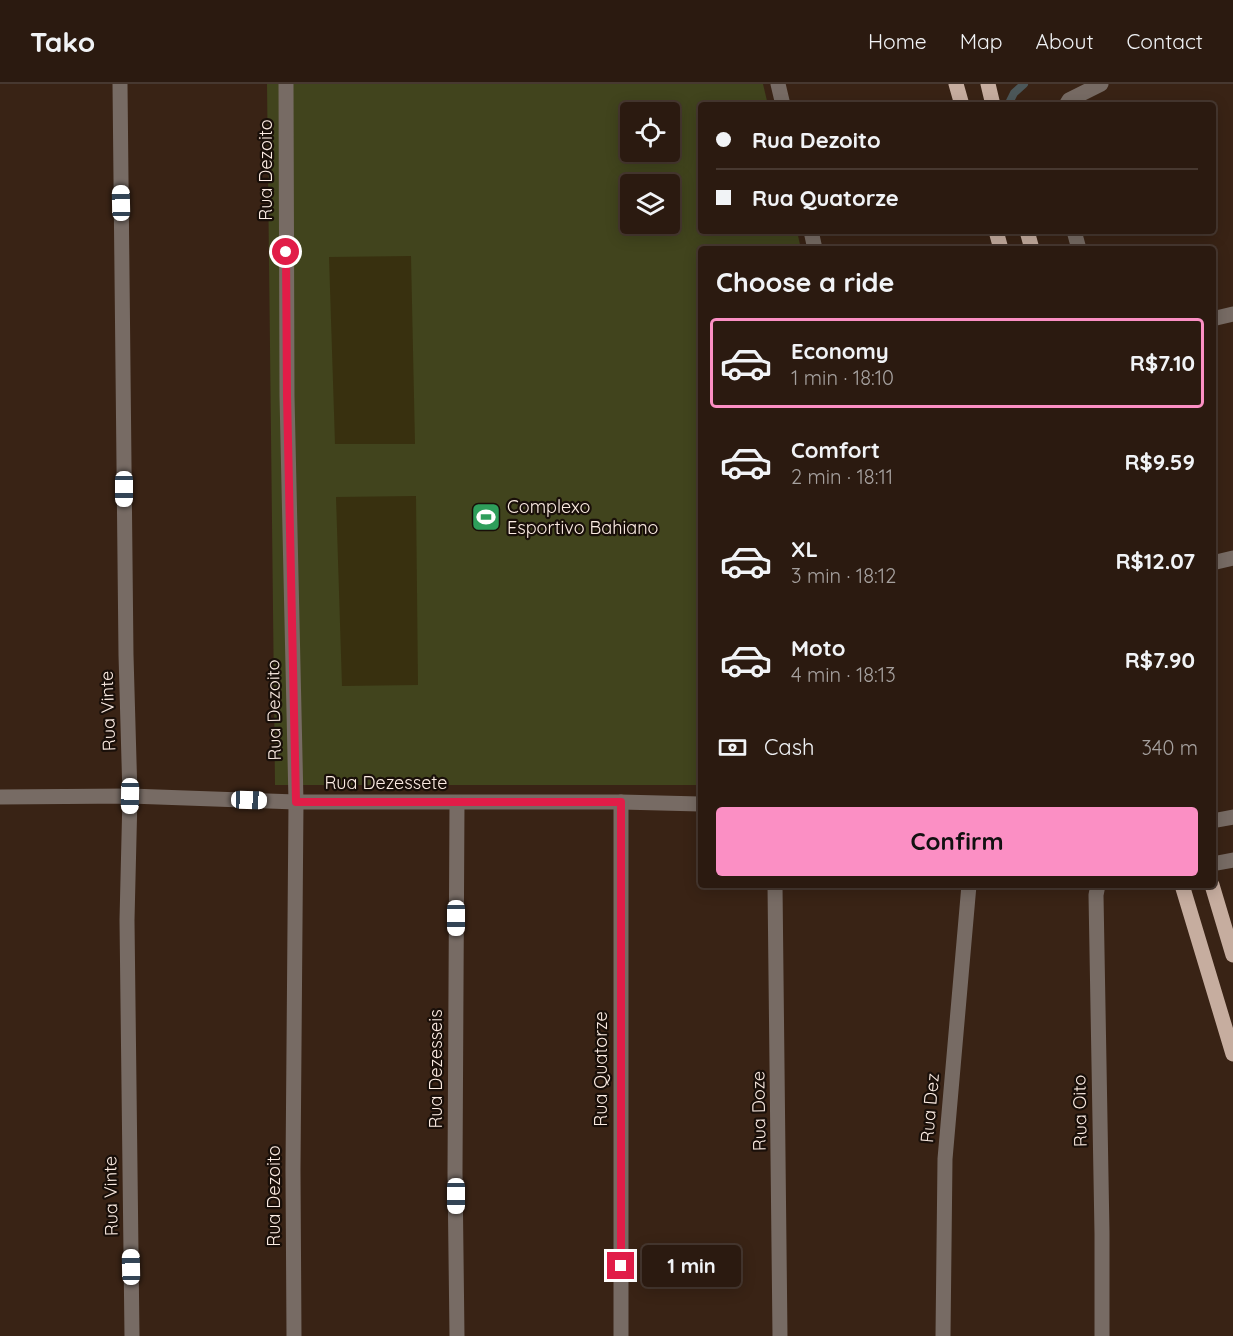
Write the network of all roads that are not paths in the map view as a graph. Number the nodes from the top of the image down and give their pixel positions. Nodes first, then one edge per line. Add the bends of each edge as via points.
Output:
1 (120, 84) edge
2 (286, 84) edge
3 (778, 84) edge
4 (956, 84) edge
5 (988, 84) edge
6 (1101, 84) edge
7 (782, 102) edge
8 (961, 102) edge
9 (992, 102) edge
10 (1068, 102) edge
11 (1233, 314) edge
12 (1216, 318) edge
13 (1233, 558) edge
14 (1216, 562) edge
15 (130, 796) junction
16 (0, 797) edge
17 (296, 802) junction
18 (457, 802) junction
19 (621, 802) junction
20 (698, 804) edge
21 (1233, 817) edge
22 (1216, 820) edge
23 (1233, 860) edge
24 (1216, 863) edge
25 (775, 888) edge
26 (969, 888) edge
27 (1097, 888) edge
28 (1183, 888) edge
29 (1213, 888) edge
30 (1233, 955) edge
31 (1233, 1053) edge
32 (132, 1336) edge
33 (294, 1336) edge
34 (457, 1336) edge
35 (621, 1336) edge
36 (780, 1336) edge
37 (943, 1336) edge
38 (1102, 1336) edge

1 - 15 street, Rua Vinte
2 - 17 street, Rua Dezoito via 287,396
3 - 7 street
4 - 8 main road
5 - 9 main road
6 - 10 street
11 - 12 street
13 - 14 street
15 - 16 street, Rua Dezessete
15 - 17 street, Rua Dezessete
15 - 32 street, Rua Vinte via 127,920
17 - 18 street, Rua Dezessete
17 - 33 street, Rua Dezoito
18 - 19 street, Rua Dezessete
18 - 34 street, Rua Dezesseis
19 - 20 street, Rua Dezessete
19 - 35 street, Rua Quatorze
21 - 22 street
23 - 24 street
25 - 36 street, Rua Doze
26 - 37 street, Rua Dez via 945,1159
27 - 38 street, Rua Oito
28 - 31 main road
29 - 30 main road

